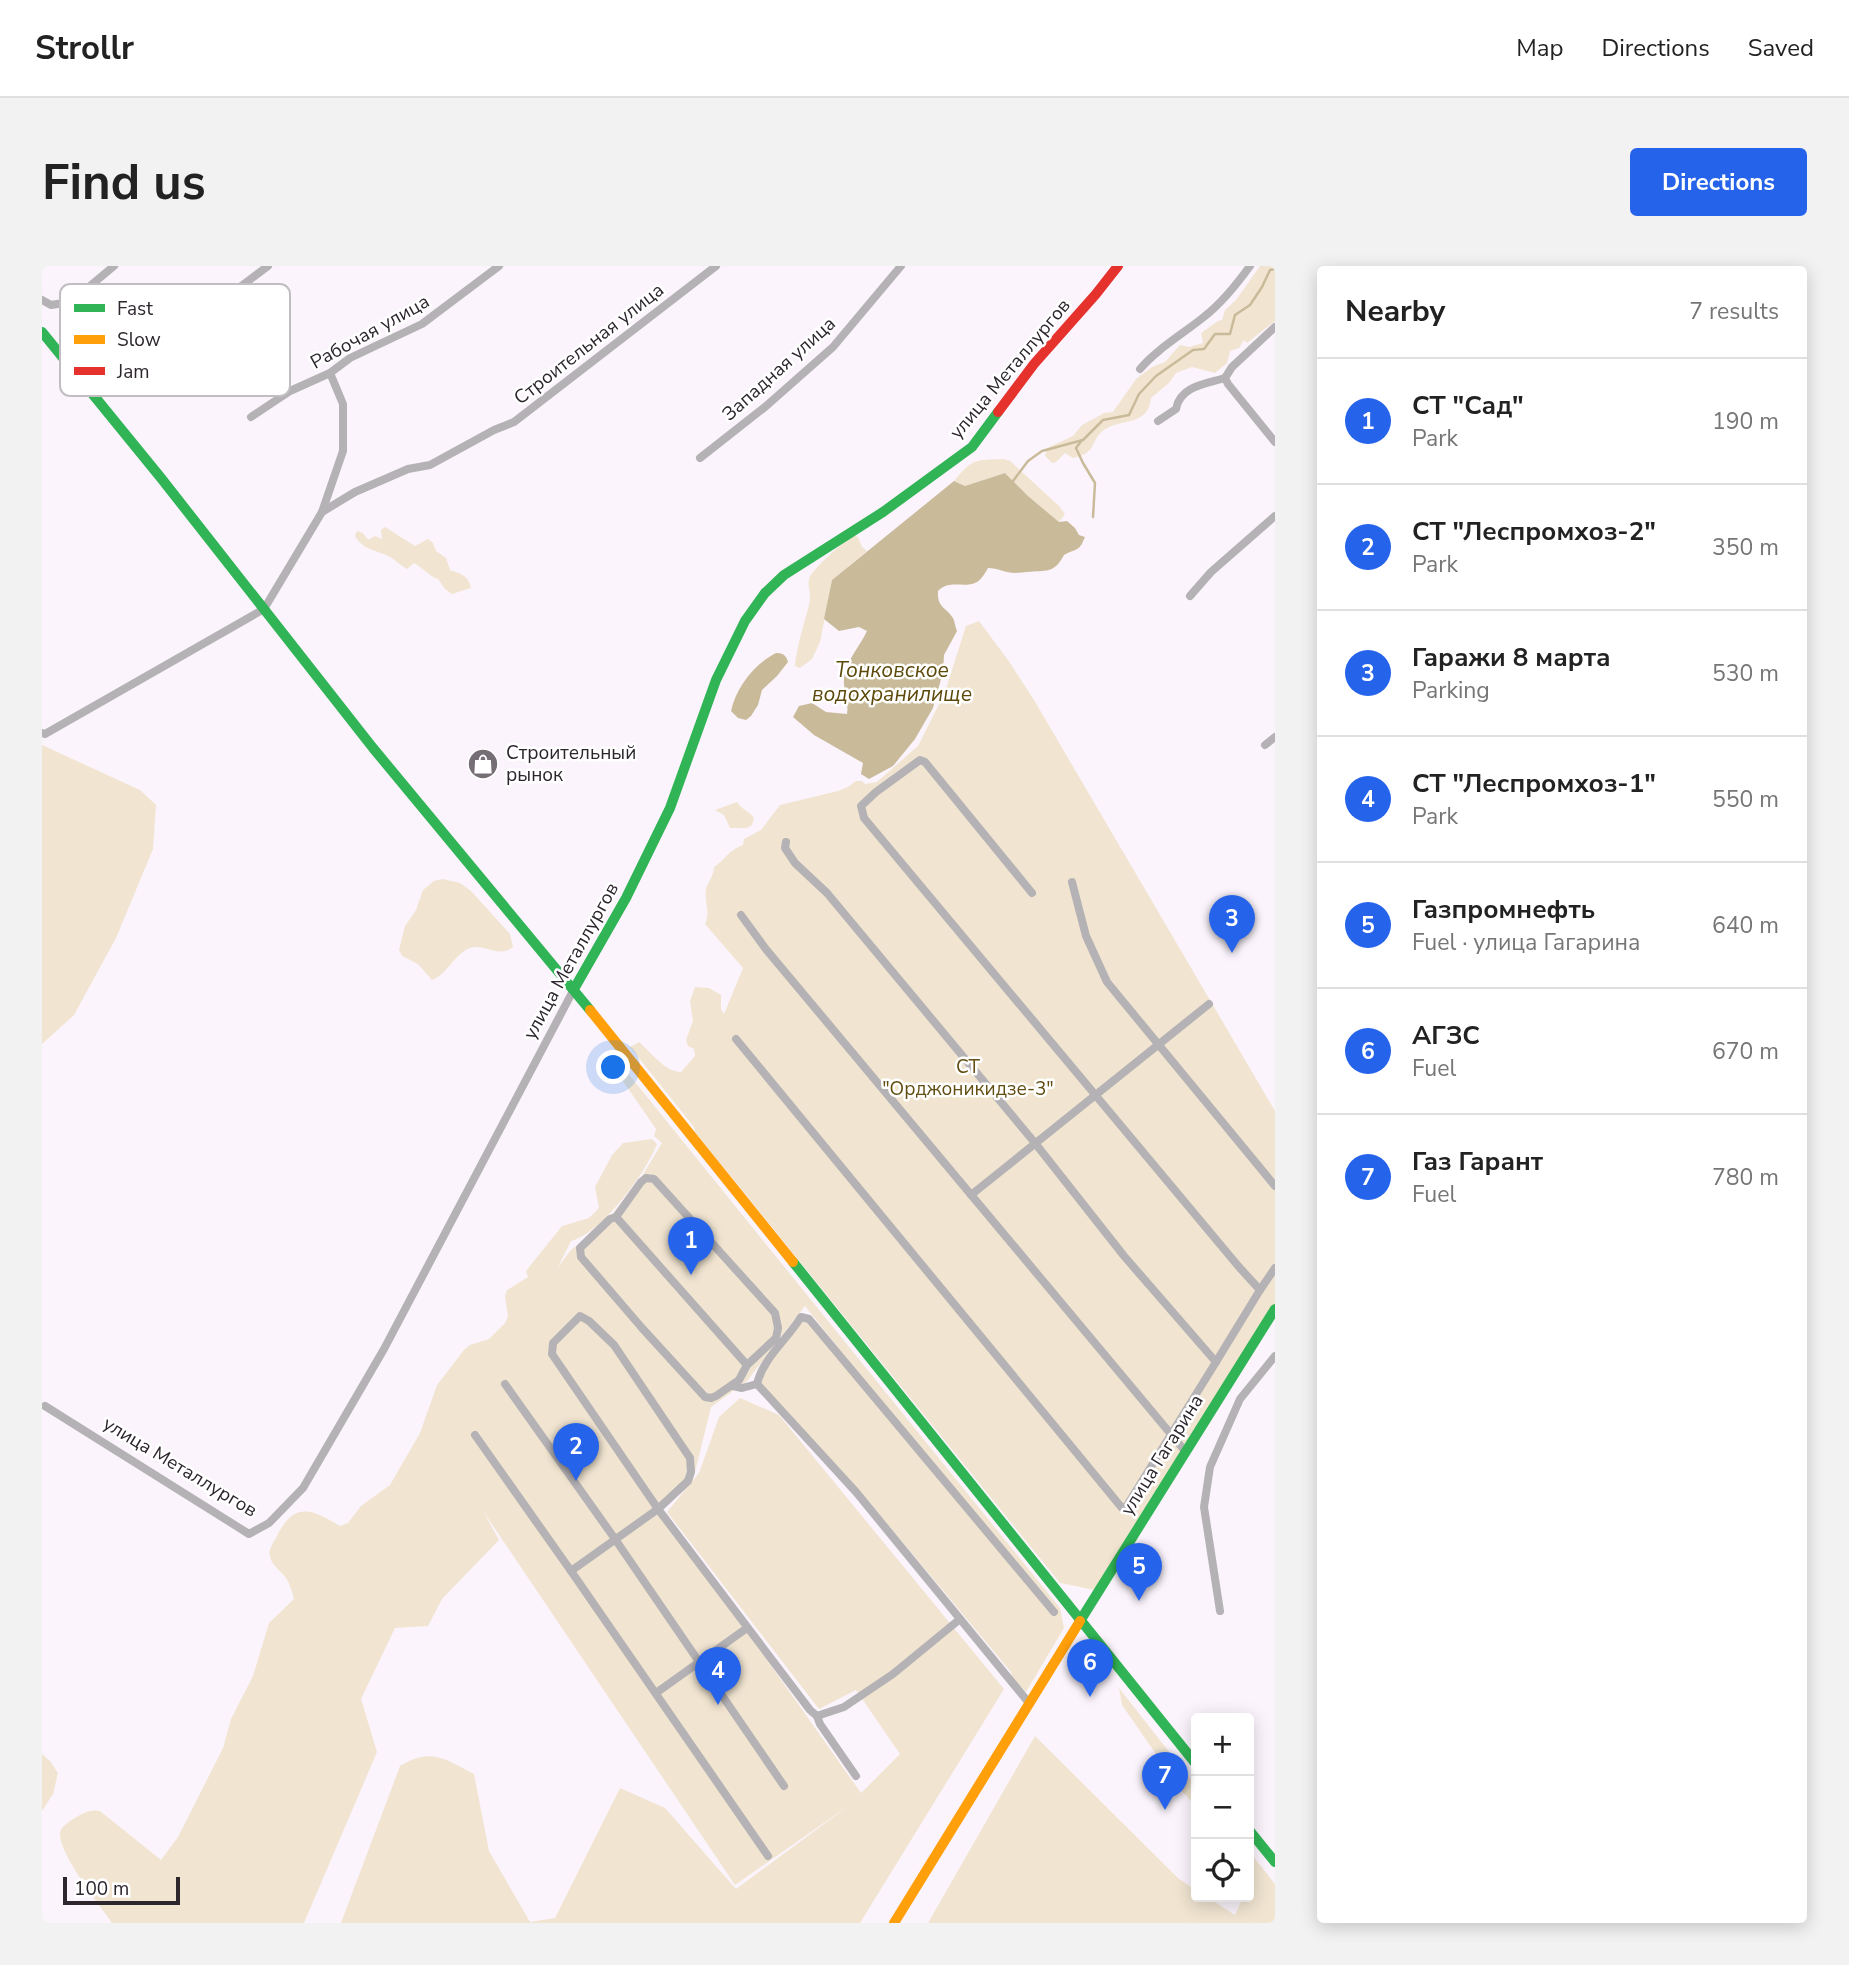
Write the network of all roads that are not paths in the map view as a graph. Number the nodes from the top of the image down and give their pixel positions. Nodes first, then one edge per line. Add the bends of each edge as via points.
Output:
1 (114, 266) edge
2 (268, 266) edge
3 (499, 266) edge
4 (716, 266) edge
5 (901, 266) edge
6 (1118, 266) edge
7 (1250, 266) edge
8 (92, 284) edge
9 (244, 284) edge
10 (42, 300) edge
11 (60, 304) edge
12 (1275, 327) edge
13 (42, 332) edge
14 (60, 354) edge
15 (1140, 369) dead end
16 (330, 373) junction
17 (1225, 378) junction
18 (290, 391) edge
19 (94, 396) edge
20 (282, 396) edge
21 (251, 417) dead end
22 (1158, 421) dead end
23 (1275, 442) edge
24 (700, 458) dead end
25 (323, 512) junction
26 (1275, 516) edge
27 (1190, 596) dead end
28 (264, 609) junction
29 (42, 733) edge
30 (1275, 737) edge
31 (1265, 745) dead end
32 (786, 842) dead end
33 (1072, 882) dead end
34 (1032, 893) dead end
35 (741, 915) dead end
36 (575, 989) junction
37 (1209, 1004) dead end
38 (736, 1039) dead end
39 (1158, 1046) junction
40 (1096, 1094) junction
41 (1035, 1143) junction
42 (1275, 1186) edge
43 (971, 1195) junction
44 (616, 1217) junction
45 (1275, 1268) edge
46 (1260, 1290) junction
47 (1275, 1309) edge
48 (1275, 1356) edge
49 (1216, 1362) junction
50 (747, 1365) junction
51 (505, 1384) dead end
52 (757, 1384) junction
53 (733, 1386) junction
54 (45, 1406) dead end
55 (475, 1435) dead end
56 (1171, 1436) junction
57 (1185, 1451) junction
58 (658, 1508) junction
59 (615, 1539) junction
60 (572, 1571) junction
61 (1220, 1611) dead end
62 (1054, 1612) dead end
63 (960, 1619) junction
64 (1080, 1621) junction
65 (747, 1628) junction
66 (699, 1662) junction
67 (656, 1693) junction
68 (1029, 1703) junction
69 (817, 1716) junction
70 (1191, 1759) edge
71 (856, 1776) dead end
72 (785, 1786) dead end
73 (1254, 1836) edge
74 (768, 1856) dead end
75 (1275, 1862) edge
76 (894, 1923) edge

1 - 8 street
2 - 9 street
3 - 16 street, Рабочая улица via 422,324 350,358
4 - 25 street, Строительная улица via 514,422 430,465 408,469 355,492
5 - 24 street, Западная улица via 833,347
6 - 36 main road, улица Металлургов via 1034,363 972,447 883,512 784,575 765,593 745,621 716,680 670,808
7 - 15 street via 1209,313
10 - 11 street
12 - 17 street
13 - 14 main road
16 - 18 street, Рабочая улица
16 - 25 street via 343,404 343,451
17 - 22 street via 1186,391 1176,409
17 - 23 street
19 - 28 main road
20 - 21 street, Рабочая улица
25 - 28 street
26 - 27 street
28 - 29 street
28 - 36 main road via 373,748
30 - 31 street
32 - 41 street via 795,863 827,893
33 - 39 street via 1086,936 1107,982
34 - 40 street via 925,762 920,760 861,806 864,818
35 - 43 street
36 - 54 street, улица Металлургов via 384,1349 303,1488 269,1523 249,1534
36 - 64 main road
37 - 39 street
38 - 56 street via 1122,1508
39 - 40 street
39 - 42 street
40 - 41 street
40 - 46 street
41 - 43 street
41 - 49 street
43 - 56 street
44 - 50 street
44 - 50 street via 641,1182 654,1180 775,1313 776,1338
44 - 53 street via 580,1248 580,1257 705,1397
45 - 46 street
46 - 49 street
47 - 57 main road, улица Гагарина
48 - 61 street via 1240,1399 1210,1467 1204,1507
49 - 56 street
50 - 53 street
51 - 59 street
52 - 53 street
52 - 62 street via 770,1357 801,1318 809,1319
52 - 63 street via 856,1492
55 - 60 street
56 - 57 street
57 - 64 main road, улица Гагарина
58 - 58 street via 688,1481 690,1458 614,1345 580,1316 553,1343 552,1354
58 - 59 street
58 - 65 street
59 - 60 street
59 - 66 street
60 - 67 street
63 - 68 street
63 - 69 street via 893,1674 844,1707
64 - 68 main road, улица Гагарина
64 - 70 main road
65 - 66 street
65 - 69 street
66 - 67 street
66 - 72 street
67 - 74 street
68 - 76 main road, улица Гагарина
69 - 71 street
73 - 75 main road

